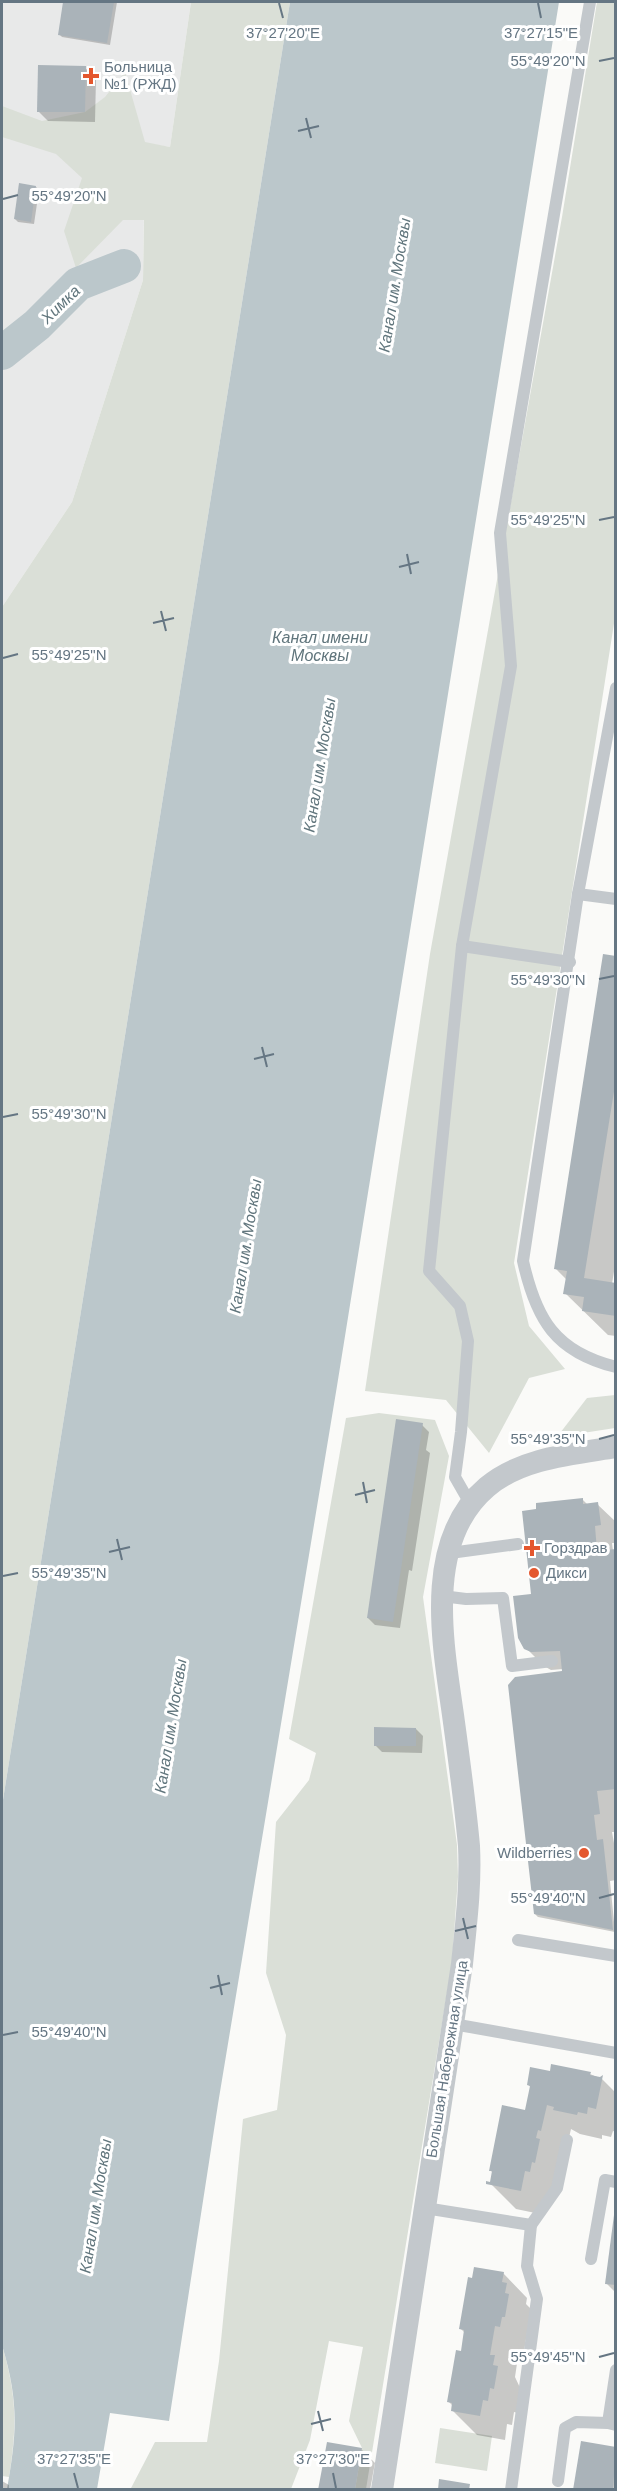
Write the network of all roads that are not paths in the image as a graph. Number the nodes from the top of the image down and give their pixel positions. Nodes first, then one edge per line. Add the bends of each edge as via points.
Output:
1 (590, 2) edge
2 (615, 688) edge
3 (578, 894) junction
4 (615, 899) edge
5 (462, 946) junction
6 (570, 962) junction
7 (615, 1367) edge
8 (615, 1447) edge
9 (471, 1505) junction
10 (518, 1544) dead end
11 (450, 1553) junction
12 (442, 1596) junction
13 (552, 1661) dead end
14 (518, 1940) dead end
15 (615, 1956) edge
16 (453, 2024) junction
17 (615, 2053) edge
18 (567, 2140) dead end
19 (615, 2182) edge
20 (425, 2208) junction
21 (531, 2224) junction
22 (591, 2259) dead end
23 (615, 2370) edge
24 (612, 2424) edge
25 (558, 2481) dead end
26 (382, 2490) edge
27 (511, 2490) edge

1 - 5 lane via 500,533 511,666
2 - 3 lane
3 - 4 lane
3 - 6 lane
5 - 6 lane
5 - 9 lane via 429,1271 460,1306 468,1341 455,1477
6 - 7 lane via 523,1261 531,1297 548,1327 576,1354
8 - 9 street, Большая Набережная улица via 519,1468 487,1487
9 - 11 street, Большая Набережная улица via 457,1527
10 - 11 lane
11 - 12 street, Большая Набережная улица
12 - 13 lane via 503,1598 512,1666
12 - 16 street, Большая Набережная улица via 441,1633 470,1874
14 - 15 lane
16 - 17 lane
16 - 20 street, Большая Набережная улица
18 - 21 lane via 557,2188
19 - 22 lane via 605,2180
20 - 21 lane
20 - 26 street, Большая Набережная улица
21 - 27 lane via 527,2266 537,2299
23 - 24 lane
24 - 25 lane via 576,2422 565,2428

